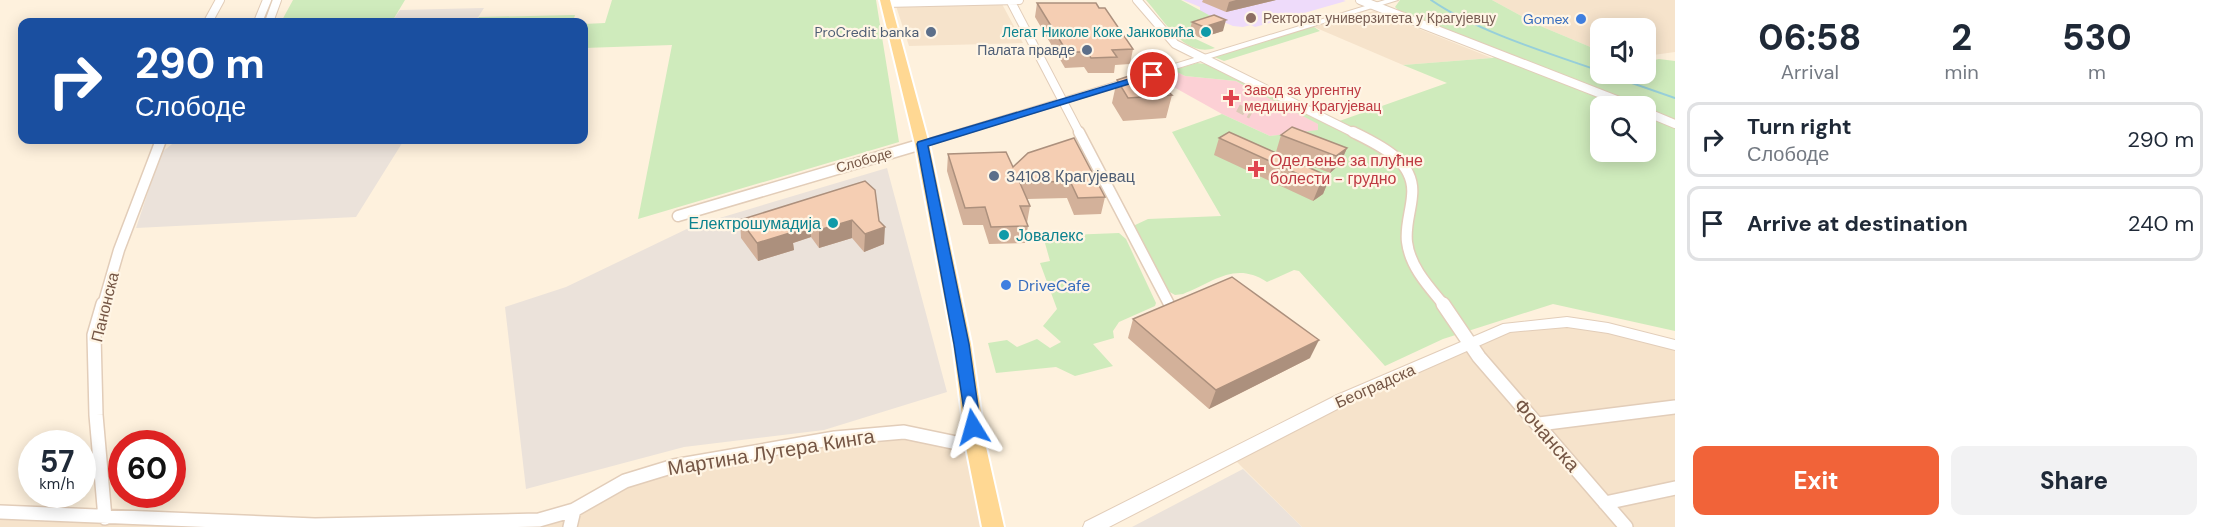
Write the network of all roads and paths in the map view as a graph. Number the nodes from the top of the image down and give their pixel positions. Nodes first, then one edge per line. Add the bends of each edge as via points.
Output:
1 (220, 0) edge
2 (267, 0) edge
3 (277, 0) edge
4 (1010, 0) edge
5 (1018, 0) edge
6 (1137, 0) edge
7 (1360, 0) edge
8 (1394, 0) edge
9 (885, 2) edge
10 (1375, 6) junction
11 (210, 18) edge
12 (260, 18) edge
13 (270, 18) edge
14 (1204, 58) junction
15 (1606, 96) edge
16 (1064, 102) junction
17 (1656, 116) edge
18 (1675, 123) edge
19 (159, 144) edge
20 (922, 144) junction
21 (678, 216) dead end
22 (1169, 304) edge
23 (1470, 342) junction
24 (1675, 345) edge
25 (1675, 407) edge
26 (1539, 424) junction
27 (976, 447) junction
28 (1675, 488) edge
29 (1605, 503) junction
30 (574, 510) junction
31 (0, 512) edge
32 (105, 518) junction
33 (570, 527) edge
34 (993, 527) edge
35 (1092, 527) edge
36 (1626, 527) edge

1 - 11 street
2 - 12 street
3 - 13 street
4 - 5 street
4 - 9 street
4 - 16 street
6 - 14 street, Фочанска via 1171,41
7 - 10 street
8 - 10 street, Слободе
9 - 20 main road
10 - 14 street, Слободе
10 - 15 street
14 - 16 street, Слободе
14 - 23 street, Фочанска via 1377,144 1406,166 1413,185 1407,230 1410,255
16 - 20 street, Слободе
16 - 22 street
17 - 18 street
19 - 32 street, Панонска via 119,250 94,335
20 - 21 street, Слободе
20 - 27 main road via 962,344
23 - 24 street, Београдска via 1508,327 1567,322
23 - 26 street, Фочанска
23 - 35 street, Београдска via 1343,399
25 - 26 street
26 - 29 street, Фочанска
27 - 30 street, Мартина Лутера Кинга via 904,432 835,438 674,465 626,481
27 - 34 main road
28 - 29 street
29 - 36 street, Фочанска
30 - 32 street, Мартина Лутера Кинга via 539,520 459,523 315,525
30 - 33 street
31 - 32 street, Мартина Лутера Кинга

